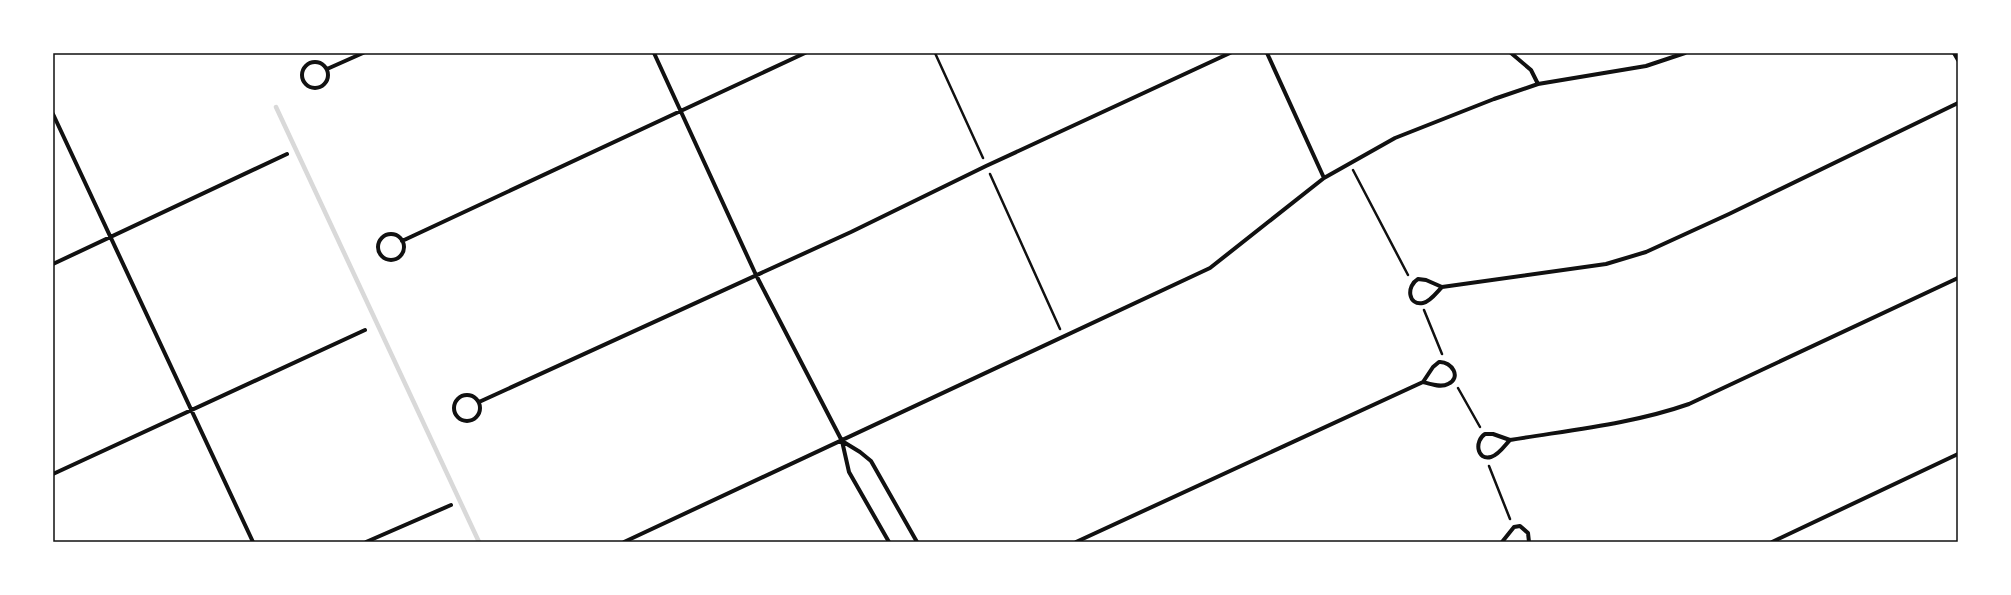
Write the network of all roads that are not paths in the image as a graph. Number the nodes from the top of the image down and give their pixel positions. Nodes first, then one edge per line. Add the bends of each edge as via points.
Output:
1 (363, 53) edge
2 (654, 53) edge
3 (805, 53) edge
4 (1230, 53) edge
5 (1267, 53) edge
6 (1511, 53) edge
7 (1685, 53) edge
8 (1954, 53) edge
9 (1958, 60) edge
10 (327, 69) junction
11 (1538, 84) junction
12 (1958, 103) edge
13 (679, 110) junction
14 (53, 114) edge
15 (287, 154) dead end
16 (1324, 178) junction
17 (111, 237) junction
18 (402, 241) junction
19 (53, 264) edge
20 (756, 275) junction
21 (1958, 278) edge
22 (1442, 287) junction
23 (365, 330) dead end
24 (1423, 382) junction
25 (479, 402) junction
26 (191, 411) junction
27 (1510, 440) junction
28 (842, 441) junction
29 (1958, 454) edge
30 (53, 474) edge
31 (451, 505) dead end
32 (253, 542) edge
33 (366, 542) edge
34 (624, 542) edge
35 (889, 542) edge
36 (917, 542) edge
37 (1076, 542) edge
38 (1502, 542) edge
39 (1529, 542) edge
40 (1772, 542) edge

1 - 10 street
2 - 13 street
3 - 13 street
4 - 20 street
5 - 16 street
6 - 11 street via 1531,70
7 - 11 street via 1646,66
8 - 9 street
10 - 10 street via 320,63 311,62 304,68 303,81 309,87 321,87 326,81
11 - 16 street via 1395,138
12 - 22 street via 1729,214 1629,258 1591,266
13 - 18 street
13 - 20 street
14 - 17 street
15 - 17 street
16 - 28 street via 1210,268
17 - 19 street
17 - 26 street
18 - 18 street via 393,234 385,235 379,241 379,253 385,259 398,258 404,250
20 - 25 street
20 - 28 street
21 - 27 street via 1690,404 1604,425
22 - 22 street via 1426,280 1418,280 1412,283 1410,288 1412,298 1421,303 1430,299
23 - 26 street
24 - 24 street via 1448,384 1455,374 1450,364 1439,362
24 - 37 street
25 - 25 street via 469,395 461,396 454,406 455,414 462,420 471,421 480,411
26 - 30 street
26 - 32 street
27 - 27 street via 1485,434 1477,443 1480,453 1491,457
28 - 34 street
28 - 35 street via 849,472
28 - 36 street via 871,461
29 - 40 street
31 - 33 street
38 - 39 street via 1514,527 1520,526 1528,533

